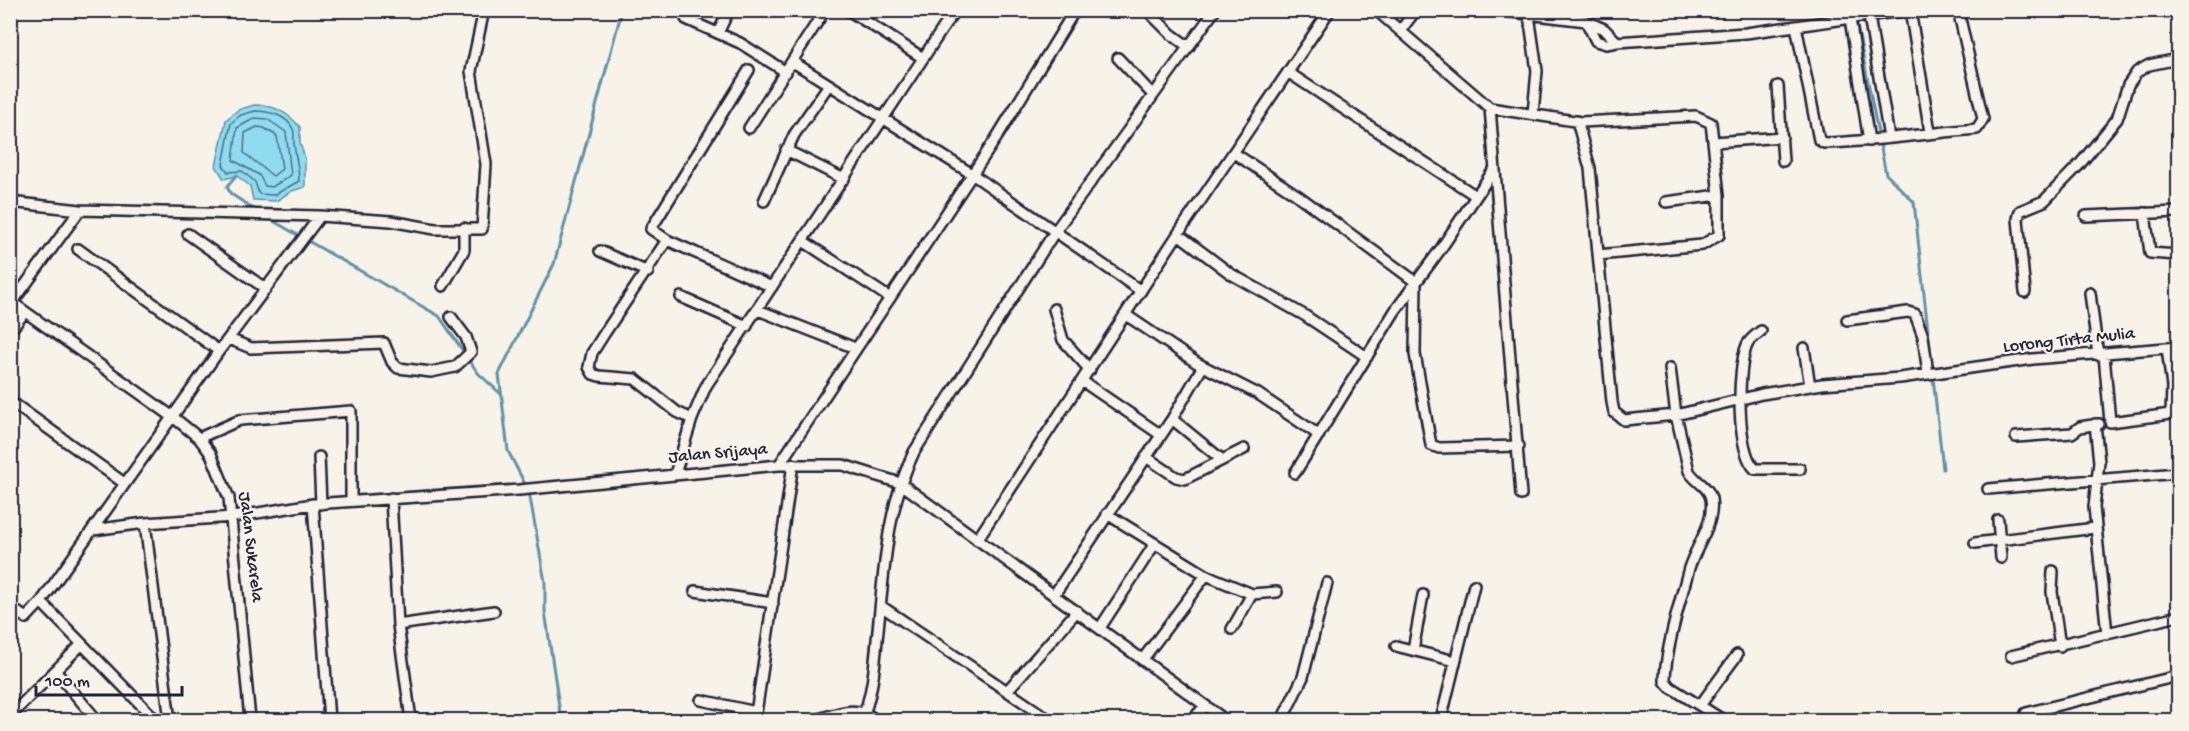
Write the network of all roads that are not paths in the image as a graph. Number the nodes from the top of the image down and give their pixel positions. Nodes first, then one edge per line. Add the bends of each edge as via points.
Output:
1 (484, 10) edge
2 (729, 10) edge
3 (825, 10) edge
4 (848, 10) edge
5 (956, 10) edge
6 (1075, 10) edge
7 (1215, 10) edge
8 (1330, 10) edge
9 (1376, 10) edge
10 (1416, 10) edge
11 (1495, 10) edge
12 (1910, 10) edge
13 (1958, 10) edge
14 (1151, 14) dead end
15 (1529, 15) junction
16 (1867, 16) junction
17 (1851, 18) junction
18 (686, 19) dead end
19 (1796, 26) junction
20 (1400, 31) junction
21 (718, 33) junction
22 (1189, 47) junction
23 (923, 58) junction
24 (1118, 58) dead end
25 (2178, 59) edge
26 (793, 62) junction
27 (749, 70) dead end
28 (786, 72) junction
29 (1289, 73) junction
30 (828, 86) junction
31 (1778, 86) dead end
32 (1153, 95) junction
33 (1490, 108) junction
34 (1533, 113) junction
35 (882, 120) junction
36 (1577, 121) junction
37 (748, 128) dead end
38 (1930, 132) junction
39 (1782, 137) junction
40 (1887, 139) junction
41 (1872, 141) junction
42 (1714, 142) junction
43 (786, 150) junction
44 (1234, 153) junction
45 (1783, 161) dead end
46 (1493, 171) junction
47 (972, 174) junction
48 (844, 179) junction
49 (1719, 195) junction
50 (1476, 196) junction
51 (764, 201) dead end
52 (10, 202) edge
53 (1666, 202) dead end
54 (80, 210) junction
55 (2178, 212) edge
56 (2145, 213) junction
57 (320, 216) junction
58 (2086, 216) dead end
59 (464, 228) junction
60 (1056, 230) junction
61 (188, 234) dead end
62 (1178, 234) junction
63 (667, 240) junction
64 (803, 241) junction
65 (78, 249) dead end
66 (600, 251) dead end
67 (1598, 255) junction
68 (2178, 255) edge
69 (648, 272) junction
70 (1416, 282) junction
71 (443, 286) dead end
72 (772, 287) junction
73 (266, 289) junction
74 (1142, 291) junction
75 (2025, 292) dead end
76 (2090, 294) dead end
77 (681, 297) dead end
78 (890, 297) junction
79 (11, 302) edge
80 (1054, 309) dead end
81 (758, 310) junction
82 (25, 312) junction
83 (1126, 315) junction
84 (452, 317) dead end
85 (1847, 320) dead end
86 (747, 326) junction
87 (10, 330) edge
88 (1761, 332) dead end
89 (229, 339) junction
90 (2178, 347) edge
91 (855, 348) junction
92 (1804, 348) dead end
93 (2167, 348) junction
94 (219, 351) junction
95 (2101, 355) junction
96 (1367, 357) junction
97 (1203, 366) junction
98 (1670, 368) dead end
99 (1090, 370) junction
100 (1929, 374) junction
101 (1082, 381) junction
102 (1810, 386) junction
103 (10, 401) edge
104 (1740, 401) junction
105 (1676, 415) junction
106 (173, 417) junction
107 (692, 419) junction
108 (1172, 419) junction
109 (2110, 422) junction
110 (2096, 424) junction
111 (1161, 435) junction
112 (1319, 435) junction
113 (2016, 437) dead end
114 (198, 438) junction
115 (1519, 446) junction
116 (1244, 449) dead end
117 (1146, 457) junction
118 (319, 458) dead end
119 (1221, 459) junction
120 (793, 464) junction
121 (779, 465) junction
122 (1800, 469) dead end
123 (1295, 473) dead end
124 (2178, 473) edge
125 (675, 474) junction
126 (2097, 482) junction
127 (124, 483) junction
128 (900, 483) junction
129 (1988, 489) dead end
130 (1521, 495) dead end
131 (391, 498) junction
132 (351, 501) junction
133 (317, 504) junction
134 (1107, 514) junction
135 (233, 517) junction
136 (1998, 520) dead end
137 (145, 523) junction
138 (2095, 528) junction
139 (93, 530) junction
140 (976, 540) junction
141 (1999, 540) junction
142 (1975, 543) dead end
143 (1154, 545) junction
144 (2001, 558) dead end
145 (2053, 571) dead end
146 (1206, 575) junction
147 (1327, 583) dead end
148 (1474, 585) dead end
149 (695, 591) dead end
150 (1277, 592) dead end
151 (1252, 594) junction
152 (1054, 595) junction
153 (1424, 596) dead end
154 (41, 602) junction
155 (773, 603) junction
156 (881, 606) junction
157 (10, 607) edge
158 (494, 611) dead end
159 (1077, 611) junction
160 (2178, 616) edge
161 (398, 625) junction
162 (1100, 628) junction
163 (1232, 629) dead end
164 (2107, 634) junction
165 (82, 644) junction
166 (1396, 646) dead end
167 (2060, 646) junction
168 (1413, 650) junction
169 (1737, 655) dead end
170 (2012, 656) dead end
171 (1143, 659) junction
172 (1455, 661) junction
173 (56, 672) junction
174 (2178, 676) edge
175 (1007, 691) junction
176 (701, 700) dead end
177 (1701, 704) junction
178 (1205, 706) junction
179 (2026, 713) dead end
180 (10, 716) edge
181 (755, 716) edge
182 (862, 716) edge
183 (97, 720) edge
184 (156, 720) edge
185 (167, 720) edge
186 (250, 720) edge
187 (329, 720) edge
188 (411, 720) edge
189 (814, 720) edge
190 (876, 720) edge
191 (1050, 720) edge
192 (1192, 720) edge
193 (1225, 720) edge
194 (1282, 720) edge
195 (1441, 720) edge
196 (1723, 720) edge

1 - 59 street via 471,71 486,164 483,228
2 - 21 street
3 - 26 street
4 - 23 street
5 - 23 street
6 - 47 street
7 - 22 street
8 - 29 street
9 - 20 street
10 - 20 street
11 - 15 street
12 - 16 street
12 - 38 street
13 - 38 street via 1983,118 1977,129
14 - 22 street
15 - 19 street via 1587,21 1604,29 1617,42
15 - 34 street via 1537,71
16 - 17 street
16 - 40 street
17 - 19 street
17 - 41 street
18 - 21 street
19 - 41 street via 1819,140
20 - 33 street
21 - 28 street
22 - 32 street
23 - 35 street
24 - 32 street
25 - 75 street via 2149,65 2137,72 2128,85 2117,119 2080,164 2044,201 2020,212
26 - 28 street
26 - 30 street
27 - 63 street via 652,227 652,231
28 - 37 street
29 - 44 street
29 - 50 street
30 - 35 street
30 - 43 street
31 - 39 street
32 - 60 street
33 - 34 street
33 - 46 street
34 - 36 street
35 - 47 street
35 - 48 street
36 - 42 street via 1703,117 1711,123
36 - 67 street, Lorong Tirta Mulia via 1590,168
38 - 40 street
39 - 42 street
39 - 45 street
40 - 41 street
42 - 49 street
43 - 48 street
43 - 51 street
44 - 62 street
44 - 70 street
46 - 50 street
46 - 115 street
47 - 60 street
47 - 78 street
48 - 64 street
49 - 53 street
49 - 67 street via 1720,231 1713,241 1681,248
50 - 70 street
52 - 54 street
54 - 57 street
54 - 79 street
55 - 56 street
56 - 58 street
56 - 68 street via 2150,253
57 - 59 street via 391,221 435,229
57 - 73 street
59 - 71 street via 464,250
60 - 74 street
60 - 128 street via 934,418
61 - 73 street
62 - 74 street
62 - 96 street via 1231,274 1304,315
63 - 69 street
63 - 72 street
64 - 72 street
64 - 78 street
65 - 94 street
66 - 69 street
67 - 105 street, Lorong Tirta Mulia via 1614,412 1624,420
69 - 107 street via 592,353 590,371 599,376 635,379
70 - 96 street
70 - 115 street via 1415,354 1431,445
72 - 81 street
73 - 89 street
74 - 83 street
76 - 95 street
77 - 86 street
78 - 91 street
79 - 82 street, Jalan Sukarela
80 - 99 street via 1063,340
81 - 86 street
81 - 91 street
82 - 87 street
82 - 106 street, Jalan Sukarela
83 - 97 street
83 - 99 street
84 - 89 street via 471,352 455,367 431,372 398,368 384,343 251,348
85 - 100 street via 1915,314
86 - 107 street via 706,386
88 - 104 street via 1746,347
89 - 94 street
90 - 93 street, Lorong Tirta Mulia
91 - 121 street
92 - 102 street
93 - 95 street, Lorong Tirta Mulia
93 - 109 street via 2171,414
94 - 106 street
95 - 100 street, Lorong Tirta Mulia via 2034,359
95 - 109 street
96 - 112 street
97 - 108 street
97 - 112 street via 1258,394
98 - 105 street
99 - 101 street
100 - 102 street, Lorong Tirta Mulia
101 - 111 street
101 - 140 street
102 - 104 street, Lorong Tirta Mulia
103 - 127 street
104 - 105 street, Lorong Tirta Mulia
104 - 122 street via 1750,464 1760,470
105 - 177 street via 1689,471 1708,490 1711,509 1689,568 1665,681
106 - 114 street, Jalan Sukarela
106 - 127 street
107 - 125 street
108 - 111 street
108 - 119 street
109 - 110 street
110 - 113 street via 2072,433
110 - 126 street
111 - 117 street
112 - 123 street
114 - 132 street via 240,420 351,411
114 - 135 street, Jalan Sukarela via 219,468
115 - 130 street
116 - 119 street
117 - 119 street via 1185,479
117 - 134 street
118 - 133 street
120 - 121 street, Jalan Srijaya
120 - 128 street, Jalan Srijaya via 843,465
120 - 155 street
121 - 125 street, Jalan Srijaya
124 - 126 street
125 - 131 street, Jalan Srijaya
126 - 129 street
126 - 138 street
127 - 139 street
128 - 140 street, Jalan Srijaya
128 - 156 street via 892,510
131 - 132 street
131 - 161 street
132 - 133 street
133 - 135 street
133 - 187 street
134 - 143 street
134 - 152 street
135 - 137 street
135 - 186 street, Jalan Sukarela
136 - 141 street
137 - 139 street
137 - 185 street
138 - 141 street
138 - 164 street
139 - 154 street
140 - 152 street, Jalan Srijaya
141 - 142 street
141 - 144 street
143 - 146 street
143 - 162 street
145 - 167 street
146 - 151 street
146 - 171 street
147 - 194 street via 1303,677
148 - 172 street
149 - 155 street
150 - 151 street
151 - 163 street
152 - 159 street, Jalan Srijaya
153 - 168 street
154 - 157 street via 26,618
154 - 165 street
155 - 181 street
156 - 175 street
156 - 182 street via 874,669
158 - 161 street
159 - 162 street, Jalan Srijaya
159 - 175 street
160 - 164 street
161 - 188 street
162 - 171 street, Jalan Srijaya
164 - 167 street
165 - 173 street
165 - 184 street
166 - 168 street
167 - 170 street
168 - 172 street
169 - 177 street
171 - 178 street, Jalan Srijaya
172 - 195 street
173 - 180 street
173 - 183 street
174 - 179 street
175 - 191 street
176 - 181 street
177 - 196 street
178 - 192 street
178 - 193 street, Jalan Srijaya
182 - 189 street via 854,711
182 - 190 street

